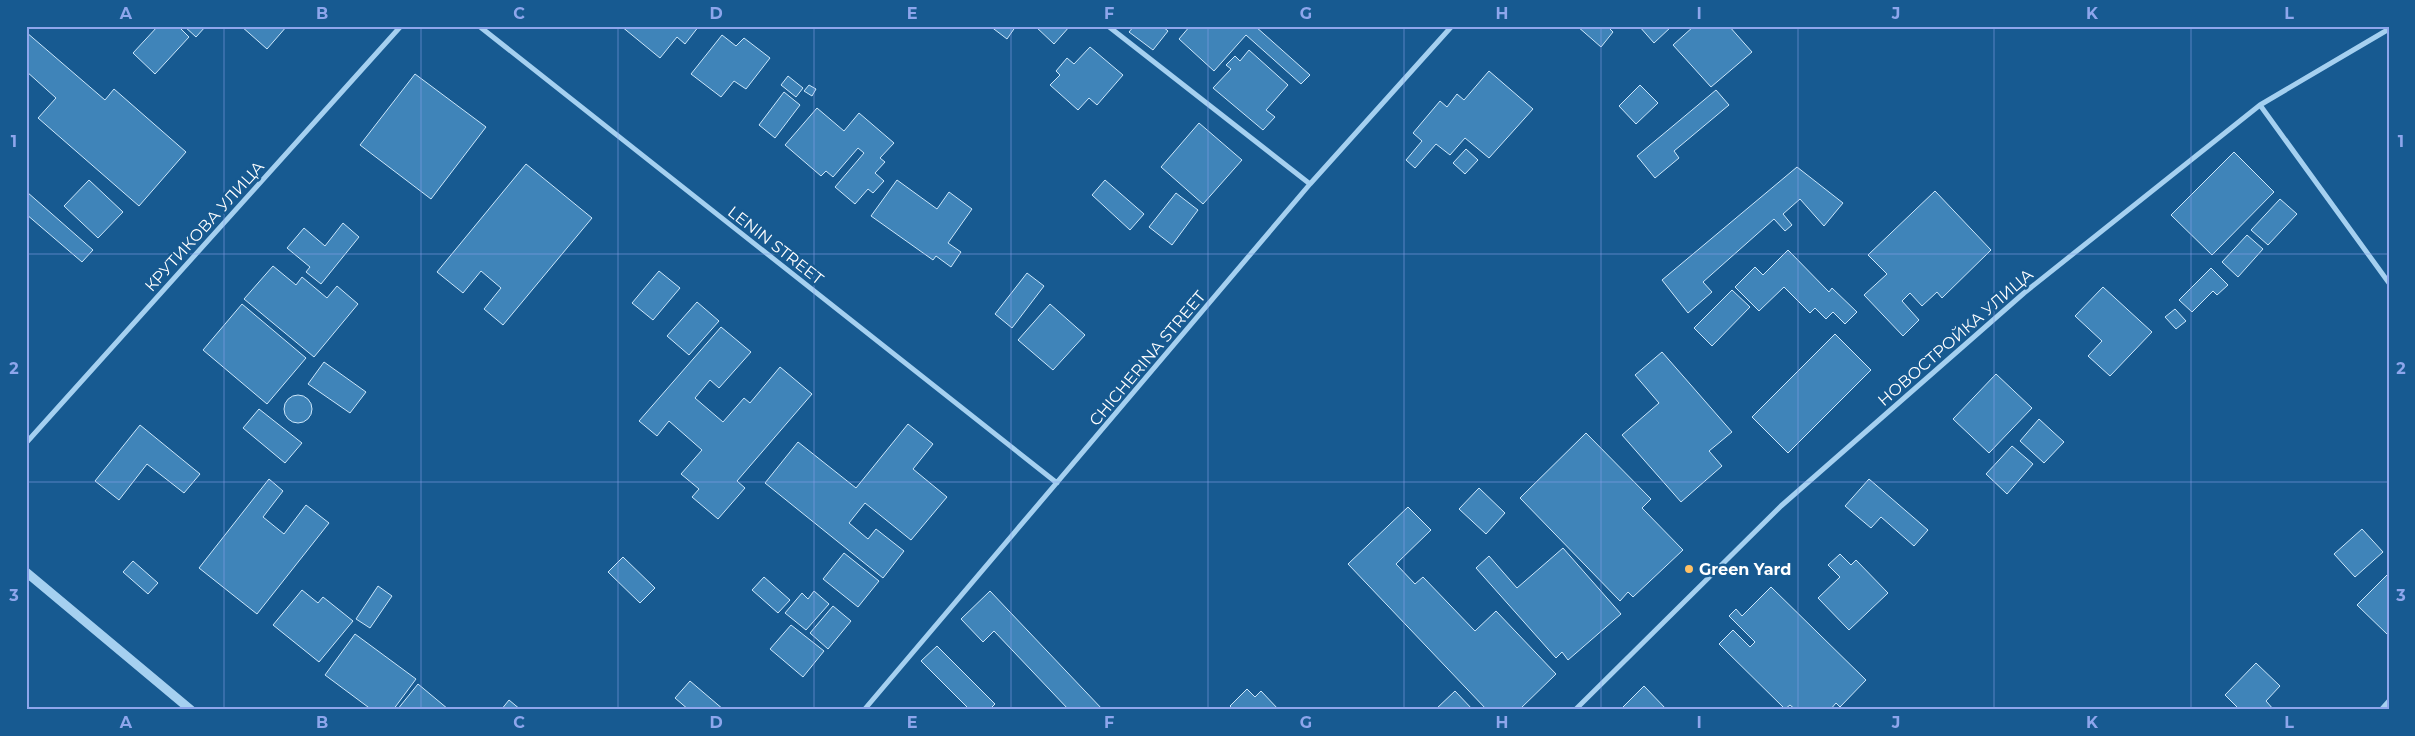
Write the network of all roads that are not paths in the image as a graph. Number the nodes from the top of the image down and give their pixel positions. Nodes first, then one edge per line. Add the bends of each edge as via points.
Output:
1 (401, 26) edge
2 (479, 26) edge
3 (1108, 26) edge
4 (1452, 26) edge
5 (2389, 29) edge
6 (2260, 105) junction
7 (1310, 184) junction
8 (2389, 282) edge
9 (26, 443) edge
10 (1057, 483) junction
11 (26, 572) edge
12 (2389, 701) edge
13 (191, 710) edge
14 (864, 710) edge
15 (1576, 710) edge
16 (2380, 710) edge

1 - 9 street, КРУТИКОВА УЛИЦА
2 - 10 street, LENIN STREET
3 - 7 street
4 - 7 street, CHICHERINA STREET
5 - 6 street, НОВОСТРОЙКА УЛИЦА
6 - 8 street
6 - 15 street, НОВОСТРОЙКА УЛИЦА via 2024,293 1781,506
7 - 10 street, CHICHERINA STREET
10 - 14 street, CHICHERINA STREET
11 - 13 street
12 - 16 street

